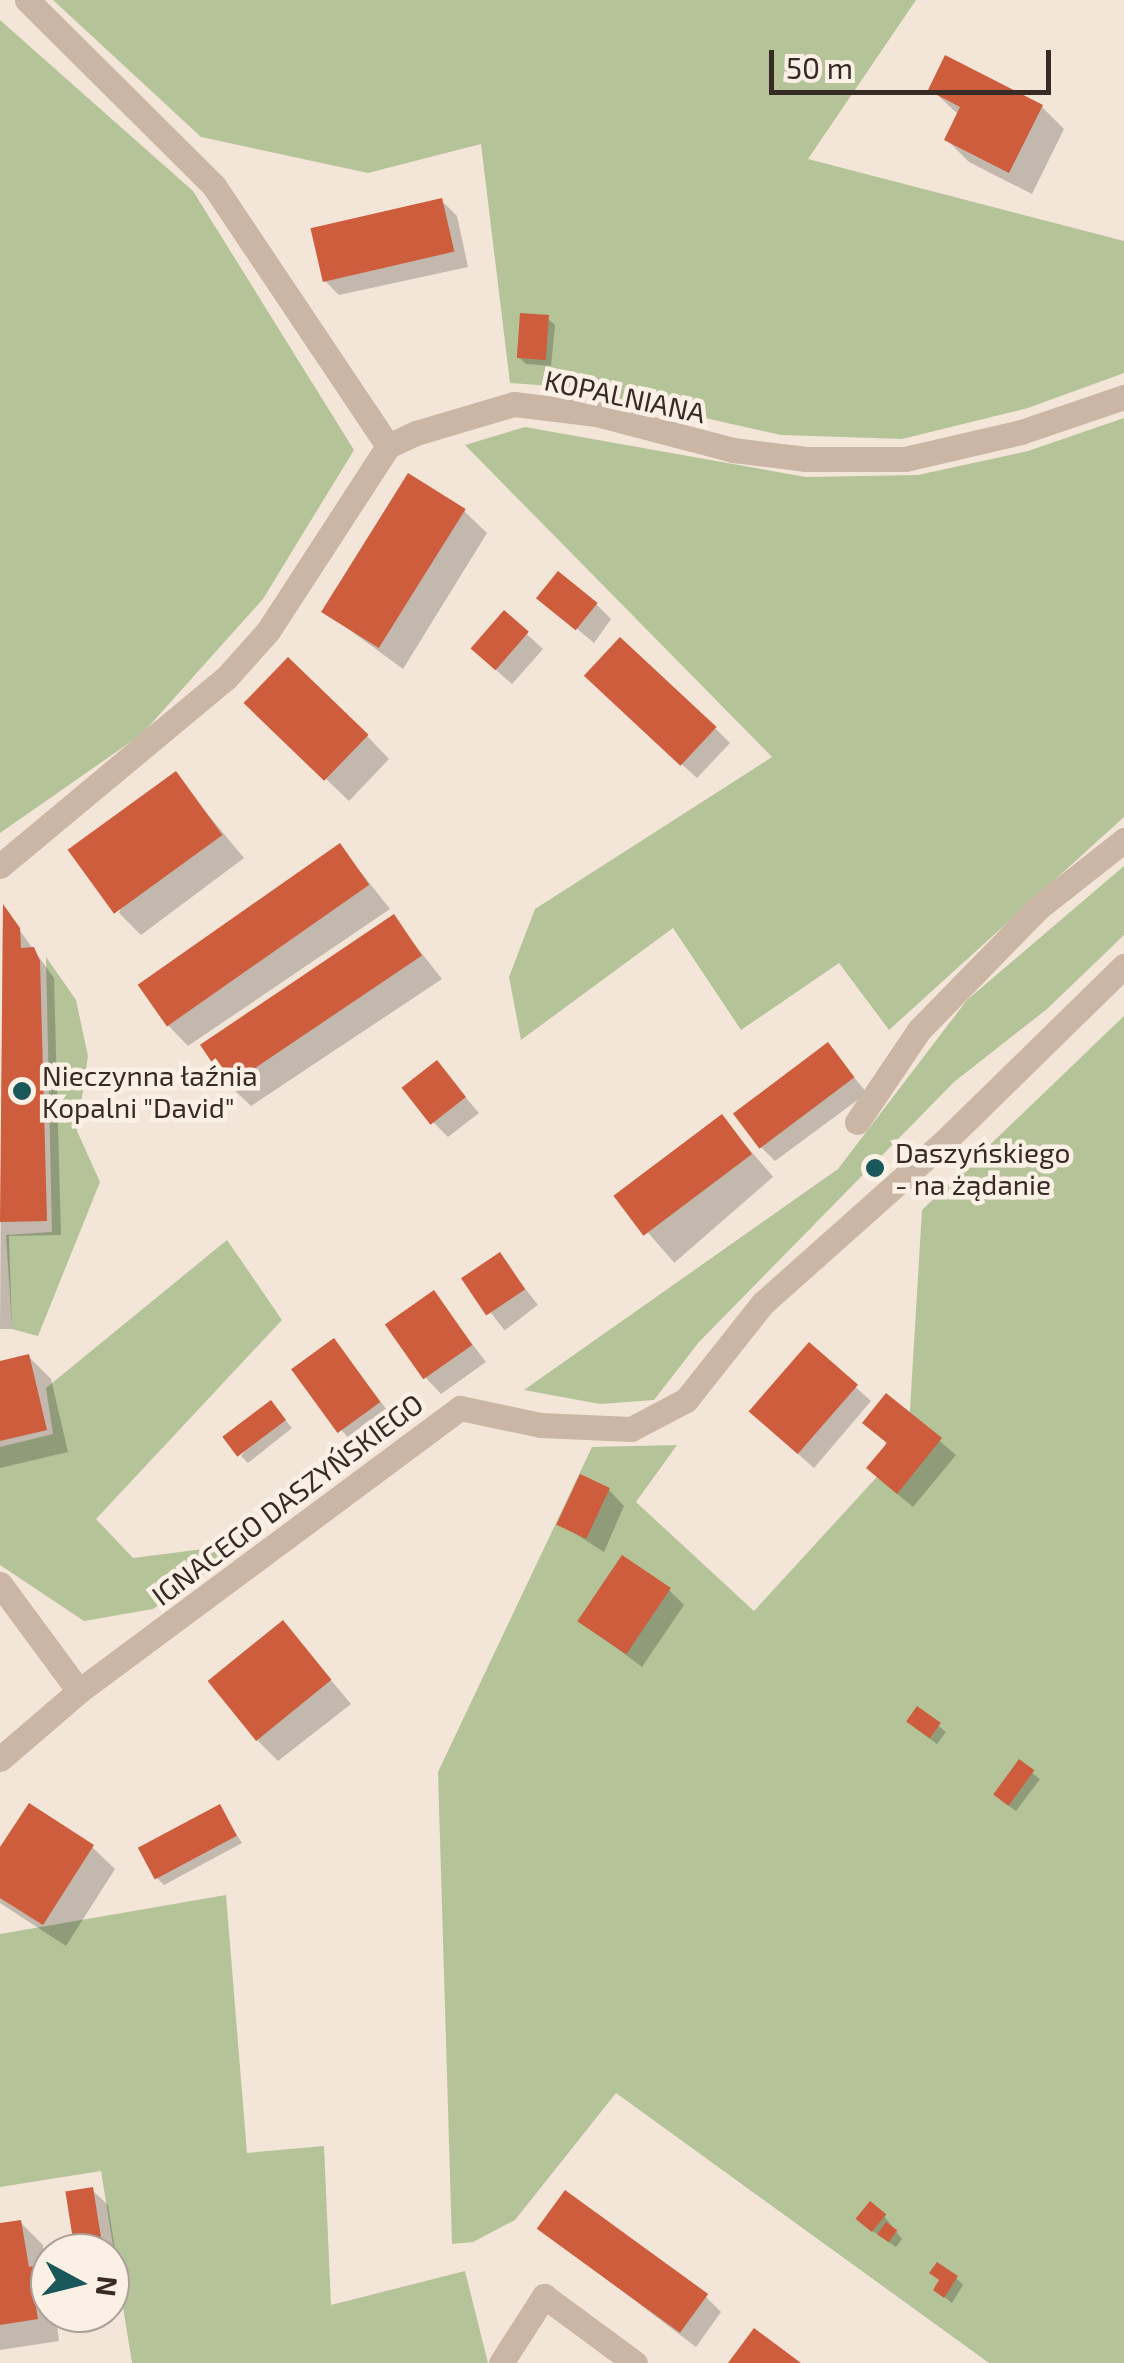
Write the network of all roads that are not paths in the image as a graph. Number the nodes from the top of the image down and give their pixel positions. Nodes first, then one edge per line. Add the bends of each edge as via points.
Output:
1 (27, 0) edge
2 (1124, 397) edge
3 (388, 446) junction
4 (1124, 840) edge
5 (0, 866) edge
6 (1124, 966) edge
7 (857, 1122) dead end
8 (0, 1584) edge
9 (78, 1691) junction
10 (0, 1759) edge
11 (501, 2363) edge
12 (635, 2363) edge

1 - 3 street via 214,186
2 - 3 street, KOPALNIANA via 1021,432 904,459 806,459 733,450 596,414 514,404 444,422
3 - 5 street via 252,651 141,754
4 - 7 street via 1038,908 919,1030
6 - 9 street, IGNACEGO DASZYŃSKIEGO via 944,1142 763,1303 686,1400 631,1429 540,1426 460,1408
8 - 9 street
9 - 10 street, IGNACEGO DASZYŃSKIEGO
11 - 12 street via 544,2296

